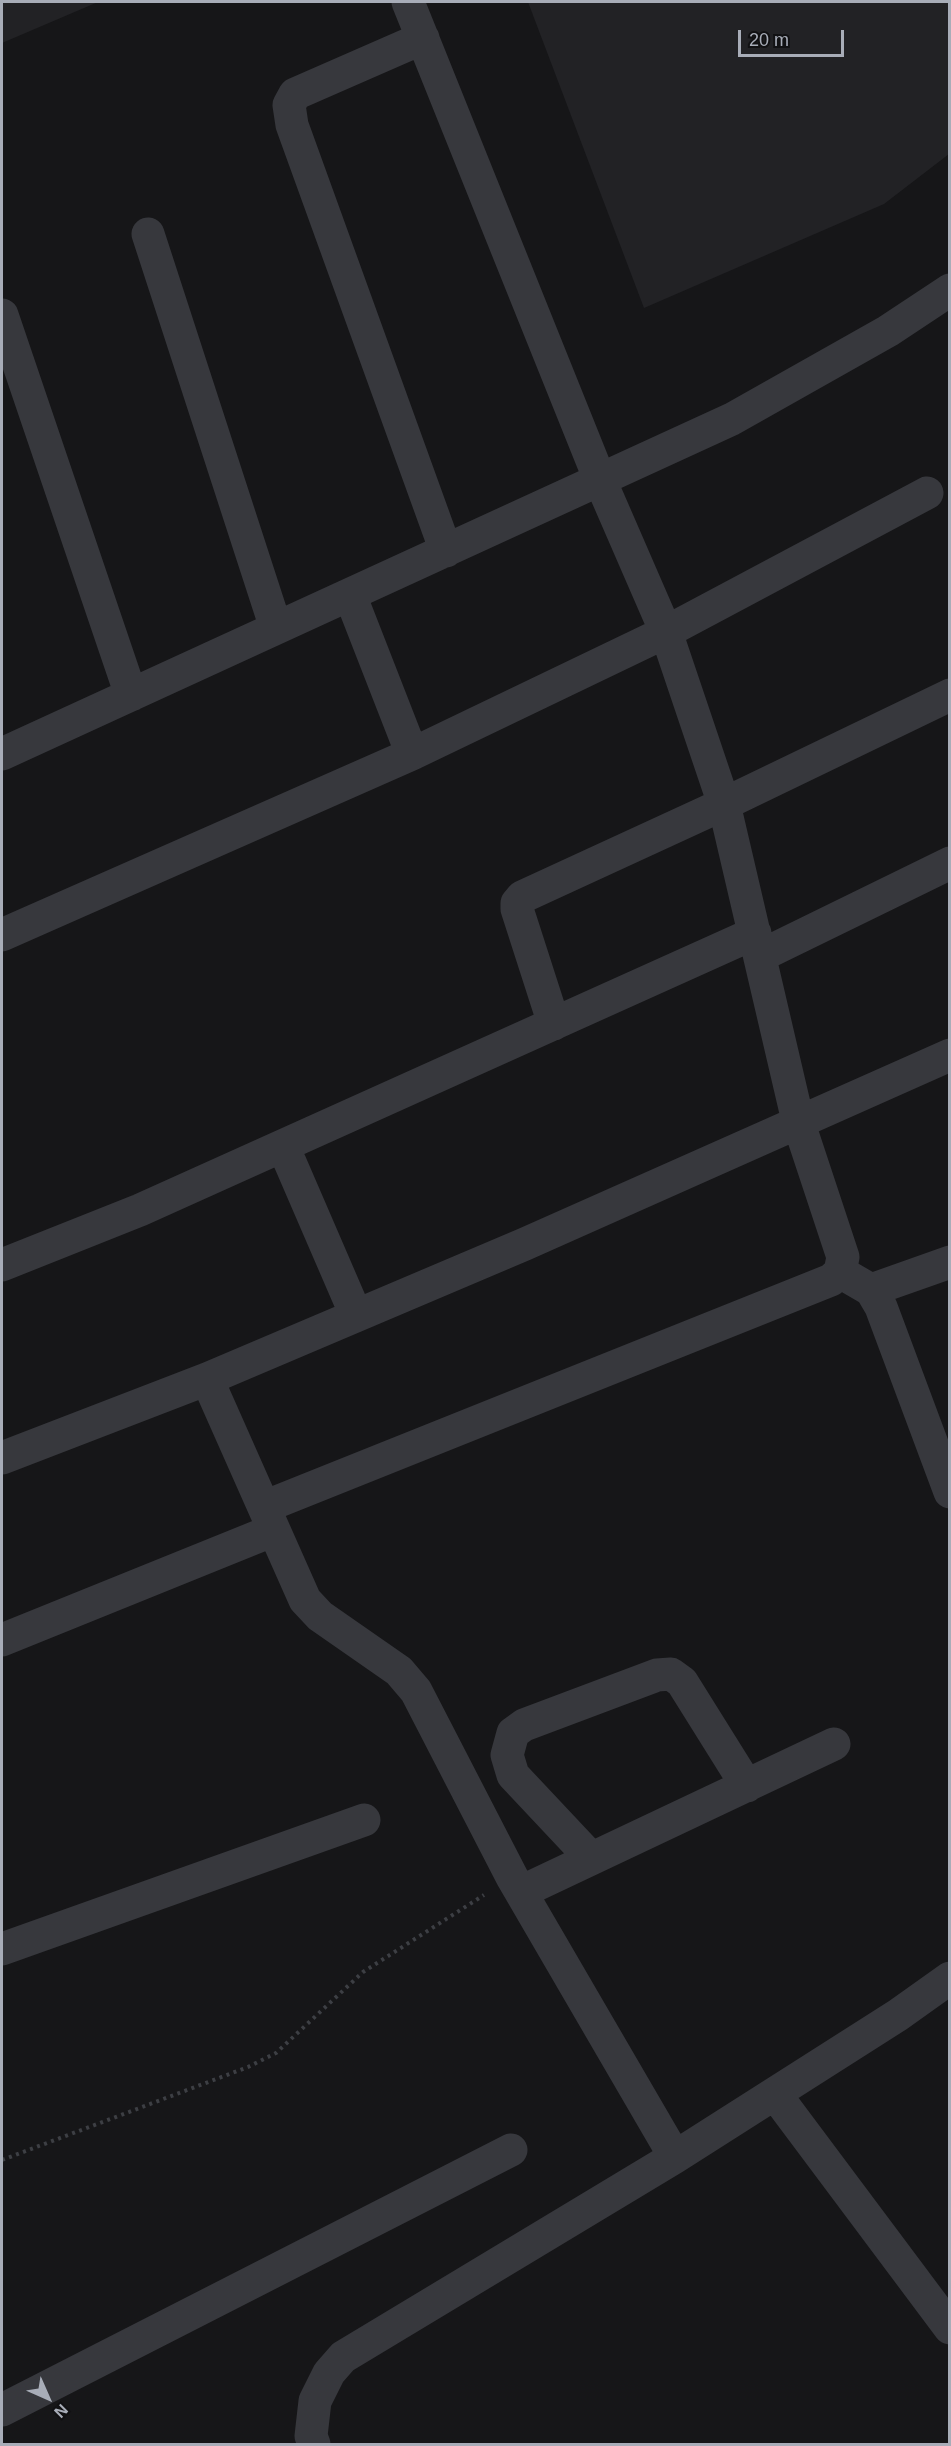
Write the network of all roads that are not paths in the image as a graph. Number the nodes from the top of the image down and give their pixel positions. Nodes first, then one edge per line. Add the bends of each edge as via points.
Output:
1 (408, 2) edge
2 (423, 38) junction
3 (148, 234) dead end
4 (950, 290) edge
5 (2, 315) edge
6 (600, 480) junction
7 (927, 493) dead end
8 (446, 551) junction
9 (350, 595) junction
10 (276, 628) junction
11 (666, 632) junction
12 (131, 695) junction
13 (950, 695) edge
14 (2, 754) edge
15 (412, 754) junction
16 (724, 804) junction
17 (950, 863) edge
18 (2, 935) edge
19 (758, 945) junction
20 (554, 1024) junction
21 (950, 1055) edge
22 (798, 1121) junction
23 (284, 1146) junction
24 (950, 1262) edge
25 (2, 1265) edge
26 (840, 1272) junction
27 (870, 1290) junction
28 (356, 1315) junction
29 (207, 1379) junction
30 (2, 1458) edge
31 (950, 1492) edge
32 (269, 1518) junction
33 (2, 1640) edge
34 (834, 1744) dead end
35 (747, 1786) junction
36 (364, 1820) dead end
37 (591, 1858) junction
38 (517, 1885) junction
39 (2, 1949) edge
40 (950, 1978) edge
41 (775, 2094) junction
42 (511, 2150) dead end
43 (675, 2157) junction
44 (950, 2328) edge
45 (2, 2410) edge
46 (314, 2445) edge

1 - 2 street
2 - 6 street
2 - 8 street via 295,94 289,105 292,126
3 - 10 street
4 - 6 street via 888,331 732,419
5 - 12 street
6 - 8 street
6 - 11 street
7 - 11 street
8 - 9 street
9 - 10 street
9 - 15 street
10 - 12 street
11 - 15 street
11 - 16 street
12 - 14 street
13 - 16 street
15 - 18 street
16 - 19 street
16 - 20 street via 522,897 517,903
17 - 19 street
19 - 20 street
19 - 22 street
20 - 23 street
21 - 22 street
22 - 26 street via 843,1257
22 - 28 street
23 - 25 street via 141,1210
23 - 28 street
24 - 27 street
26 - 27 street
26 - 32 street via 831,1280
27 - 31 street via 881,1307
28 - 29 street
29 - 30 street
29 - 32 street
32 - 33 street
32 - 38 street via 305,1600 320,1616 399,1671 416,1691
34 - 35 street
35 - 37 street
35 - 37 street via 682,1682 671,1674 657,1675 524,1725 513,1733 507,1755 513,1775
36 - 39 street
37 - 38 street
38 - 43 street
40 - 41 street
41 - 43 street
41 - 44 street
42 - 45 street
43 - 46 street via 343,2357 329,2373 315,2401 311,2436

